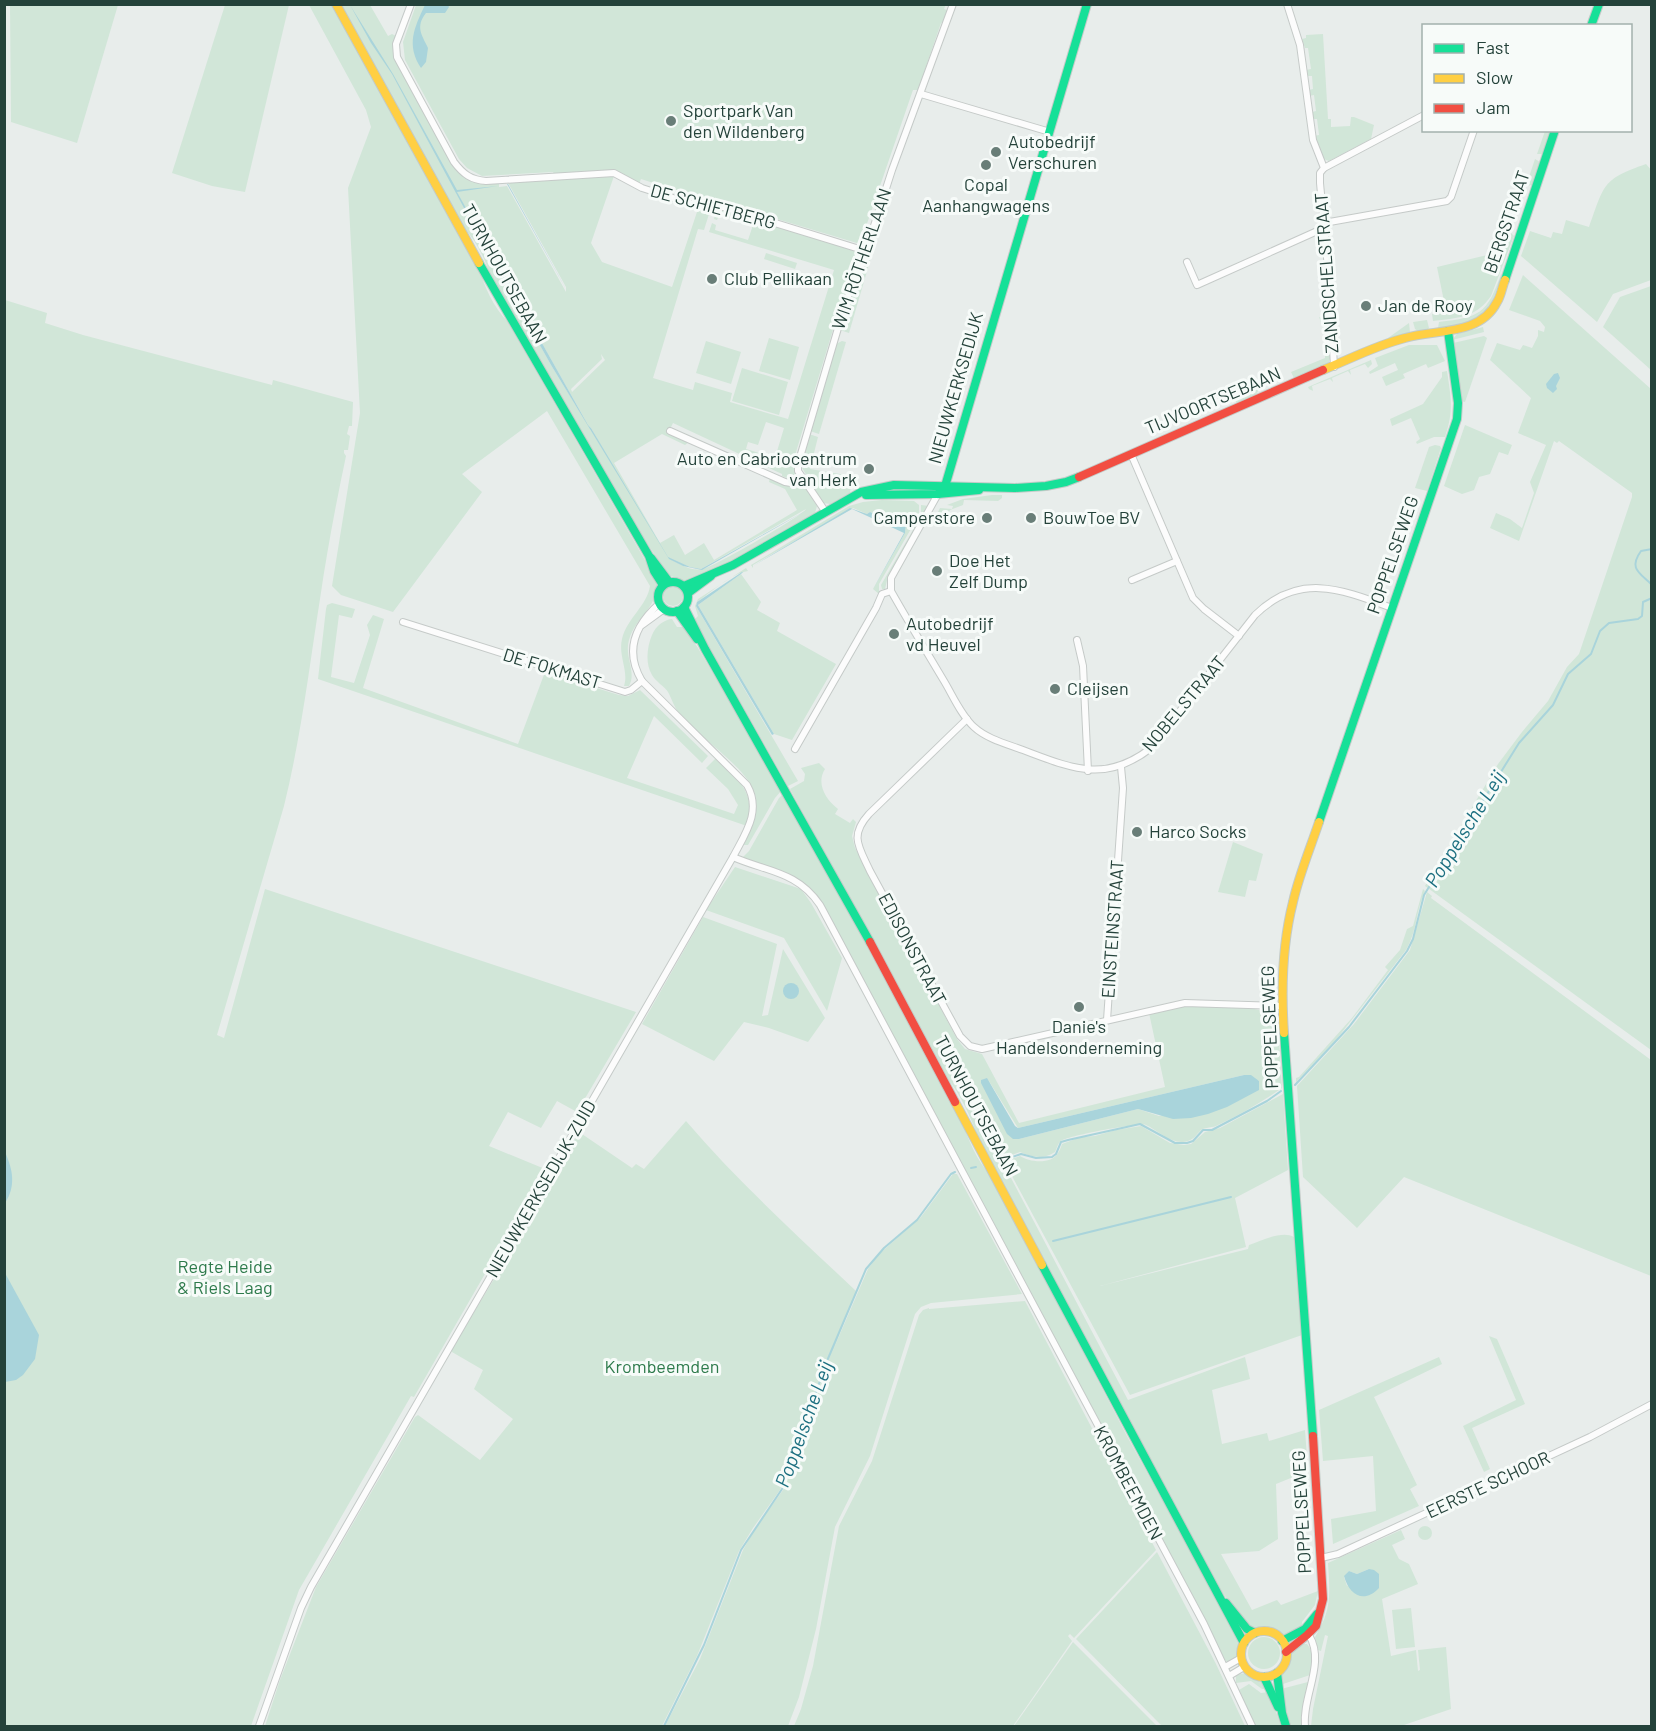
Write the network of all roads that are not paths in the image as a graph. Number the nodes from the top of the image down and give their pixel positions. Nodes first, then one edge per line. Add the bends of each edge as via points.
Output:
1 (336, 4) edge
2 (411, 4) edge
3 (953, 4) edge
4 (1087, 4) edge
5 (1287, 4) edge
6 (1599, 4) edge
7 (1592, 24) edge
8 (921, 94) junction
9 (1422, 116) edge
10 (1050, 132) junction
11 (1473, 132) edge
12 (1554, 132) edge
13 (1324, 168) junction
14 (1324, 226) junction
15 (866, 251) junction
16 (1187, 262) dead end
17 (1448, 331) junction
18 (1334, 367) junction
19 (670, 431) dead end
20 (1131, 454) junction
21 (803, 478) junction
22 (944, 485) junction
23 (988, 488) junction
24 (938, 494) junction
25 (854, 496) junction
26 (825, 511) junction
27 (1177, 561) junction
28 (1132, 580) dead end
29 (666, 584) junction
30 (686, 589) junction
31 (891, 591) junction
32 (662, 606) junction
33 (1392, 608) junction
34 (680, 609) junction
35 (403, 622) dead end
36 (1239, 636) junction
37 (1077, 640) dead end
38 (642, 681) junction
39 (967, 719) junction
40 (795, 749) dead end
41 (1121, 767) junction
42 (1088, 771) junction
43 (733, 857) junction
44 (1282, 1006) junction
45 (1107, 1020) junction
46 (1652, 1404) edge
47 (1322, 1558) junction
48 (1212, 1583) junction
49 (1322, 1606) junction
50 (1255, 1633) junction
51 (1309, 1635) junction
52 (1282, 1641) junction
53 (1244, 1643) junction
54 (1286, 1652) junction
55 (1243, 1662) junction
56 (1225, 1667) junction
57 (1277, 1672) junction
58 (1229, 1676) junction
59 (1264, 1677) junction
60 (1282, 1713) junction
61 (259, 1726) edge
62 (1252, 1726) edge
63 (1286, 1726) edge
64 (1305, 1726) edge

1 - 29 street, TURNHOUTSEBAAN via 511,321
2 - 15 street, DE SCHIETBERG via 396,44 397,57 454,162 471,178 486,181 614,173 642,188 695,204 723,207
3 - 8 street, WIM RÖTHERLAAN
4 - 10 street, NIEUWKERKSEDIJK
5 - 13 street, ZANDSCHELSTRAAT via 1300,45 1312,140
6 - 7 street
8 - 10 street
8 - 15 street, WIM RÖTHERLAAN
9 - 13 street
10 - 22 street, NIEUWKERKSEDIJK
11 - 14 street via 1447,201
12 - 17 street, BERGSTRAAT via 1497,303 1482,321
13 - 14 street, ZANDSCHELSTRAAT via 1320,173
14 - 16 street via 1197,285
14 - 18 street, ZANDSCHELSTRAAT
15 - 21 street, WIM RÖTHERLAAN via 846,301 801,452 798,471
17 - 18 street, TIJVOORTSEBAAN via 1395,341
17 - 33 street, POPPELSEWEG via 1457,419
18 - 20 street, TIJVOORTSEBAAN
19 - 21 street via 785,482
20 - 23 street, TIJVOORTSEBAAN via 1058,484
20 - 27 street
21 - 26 street
22 - 23 street, TIJVOORTSEBAAN
22 - 24 street, NIEUWKERKSEDIJK
22 - 25 street, TIJVOORTSEBAAN via 894,485
23 - 24 street, TIJVOORTSEBAAN
24 - 25 street, TIJVOORTSEBAAN
24 - 31 street, NIEUWKERKSEDIJK via 891,578
25 - 26 street, TIJVOORTSEBAAN
26 - 30 street, TIJVOORTSEBAAN via 703,584
27 - 28 street
27 - 36 street via 1193,598
29 - 30 street via 676,582
29 - 32 street via 658,594
30 - 34 street via 688,599
31 - 39 street, NOBELSTRAAT
31 - 40 street, NIEUWKERKSEDIJK via 882,594
32 - 34 street via 670,611
32 - 38 street via 647,615 634,642 634,665
33 - 36 street, NOBELSTRAAT via 1329,588 1305,588 1267,604
33 - 44 street, POPPELSEWEG via 1293,901 1284,956
34 - 48 street, TURNHOUTSEBAAN via 841,888
35 - 38 street, DE FOKMAST via 626,692
36 - 41 street, NOBELSTRAAT via 1155,744
37 - 42 street via 1083,666
38 - 43 street, NIEUWKERKSEDIJK-ZUID via 750,789 754,809 751,821
39 - 42 street, NOBELSTRAAT via 986,736
39 - 45 street, EDISONSTRAAT via 862,821 857,831 859,847 966,1044 982,1049
41 - 42 street, NOBELSTRAAT
41 - 45 street, EINSTEINSTRAAT via 1123,788
43 - 56 street, KROMBEEMDEN via 782,873 807,888 820,905
43 - 61 street, NIEUWKERKSEDIJK-ZUID via 315,1580 301,1608
44 - 45 street, EDISONSTRAAT via 1185,1003
44 - 47 street, POPPELSEWEG
46 - 47 street, EERSTE SCHOOR via 1523,1469
47 - 49 street, POPPELSEWEG
48 - 50 street, TURNHOUTSEBAAN via 1247,1629
48 - 53 street, TURNHOUTSEBAAN
49 - 51 street, POPPELSEWEG via 1319,1621
49 - 52 street via 1305,1629
50 - 52 street via 1269,1632
50 - 53 street
51 - 54 street, POPPELSEWEG
51 - 64 street via 1316,1655
52 - 54 street
53 - 55 street
54 - 57 street
55 - 56 street
55 - 58 street
55 - 59 street via 1252,1674
56 - 58 street, KROMBEEMDEN
57 - 59 street
57 - 60 street
58 - 62 street
59 - 60 street
60 - 63 street

